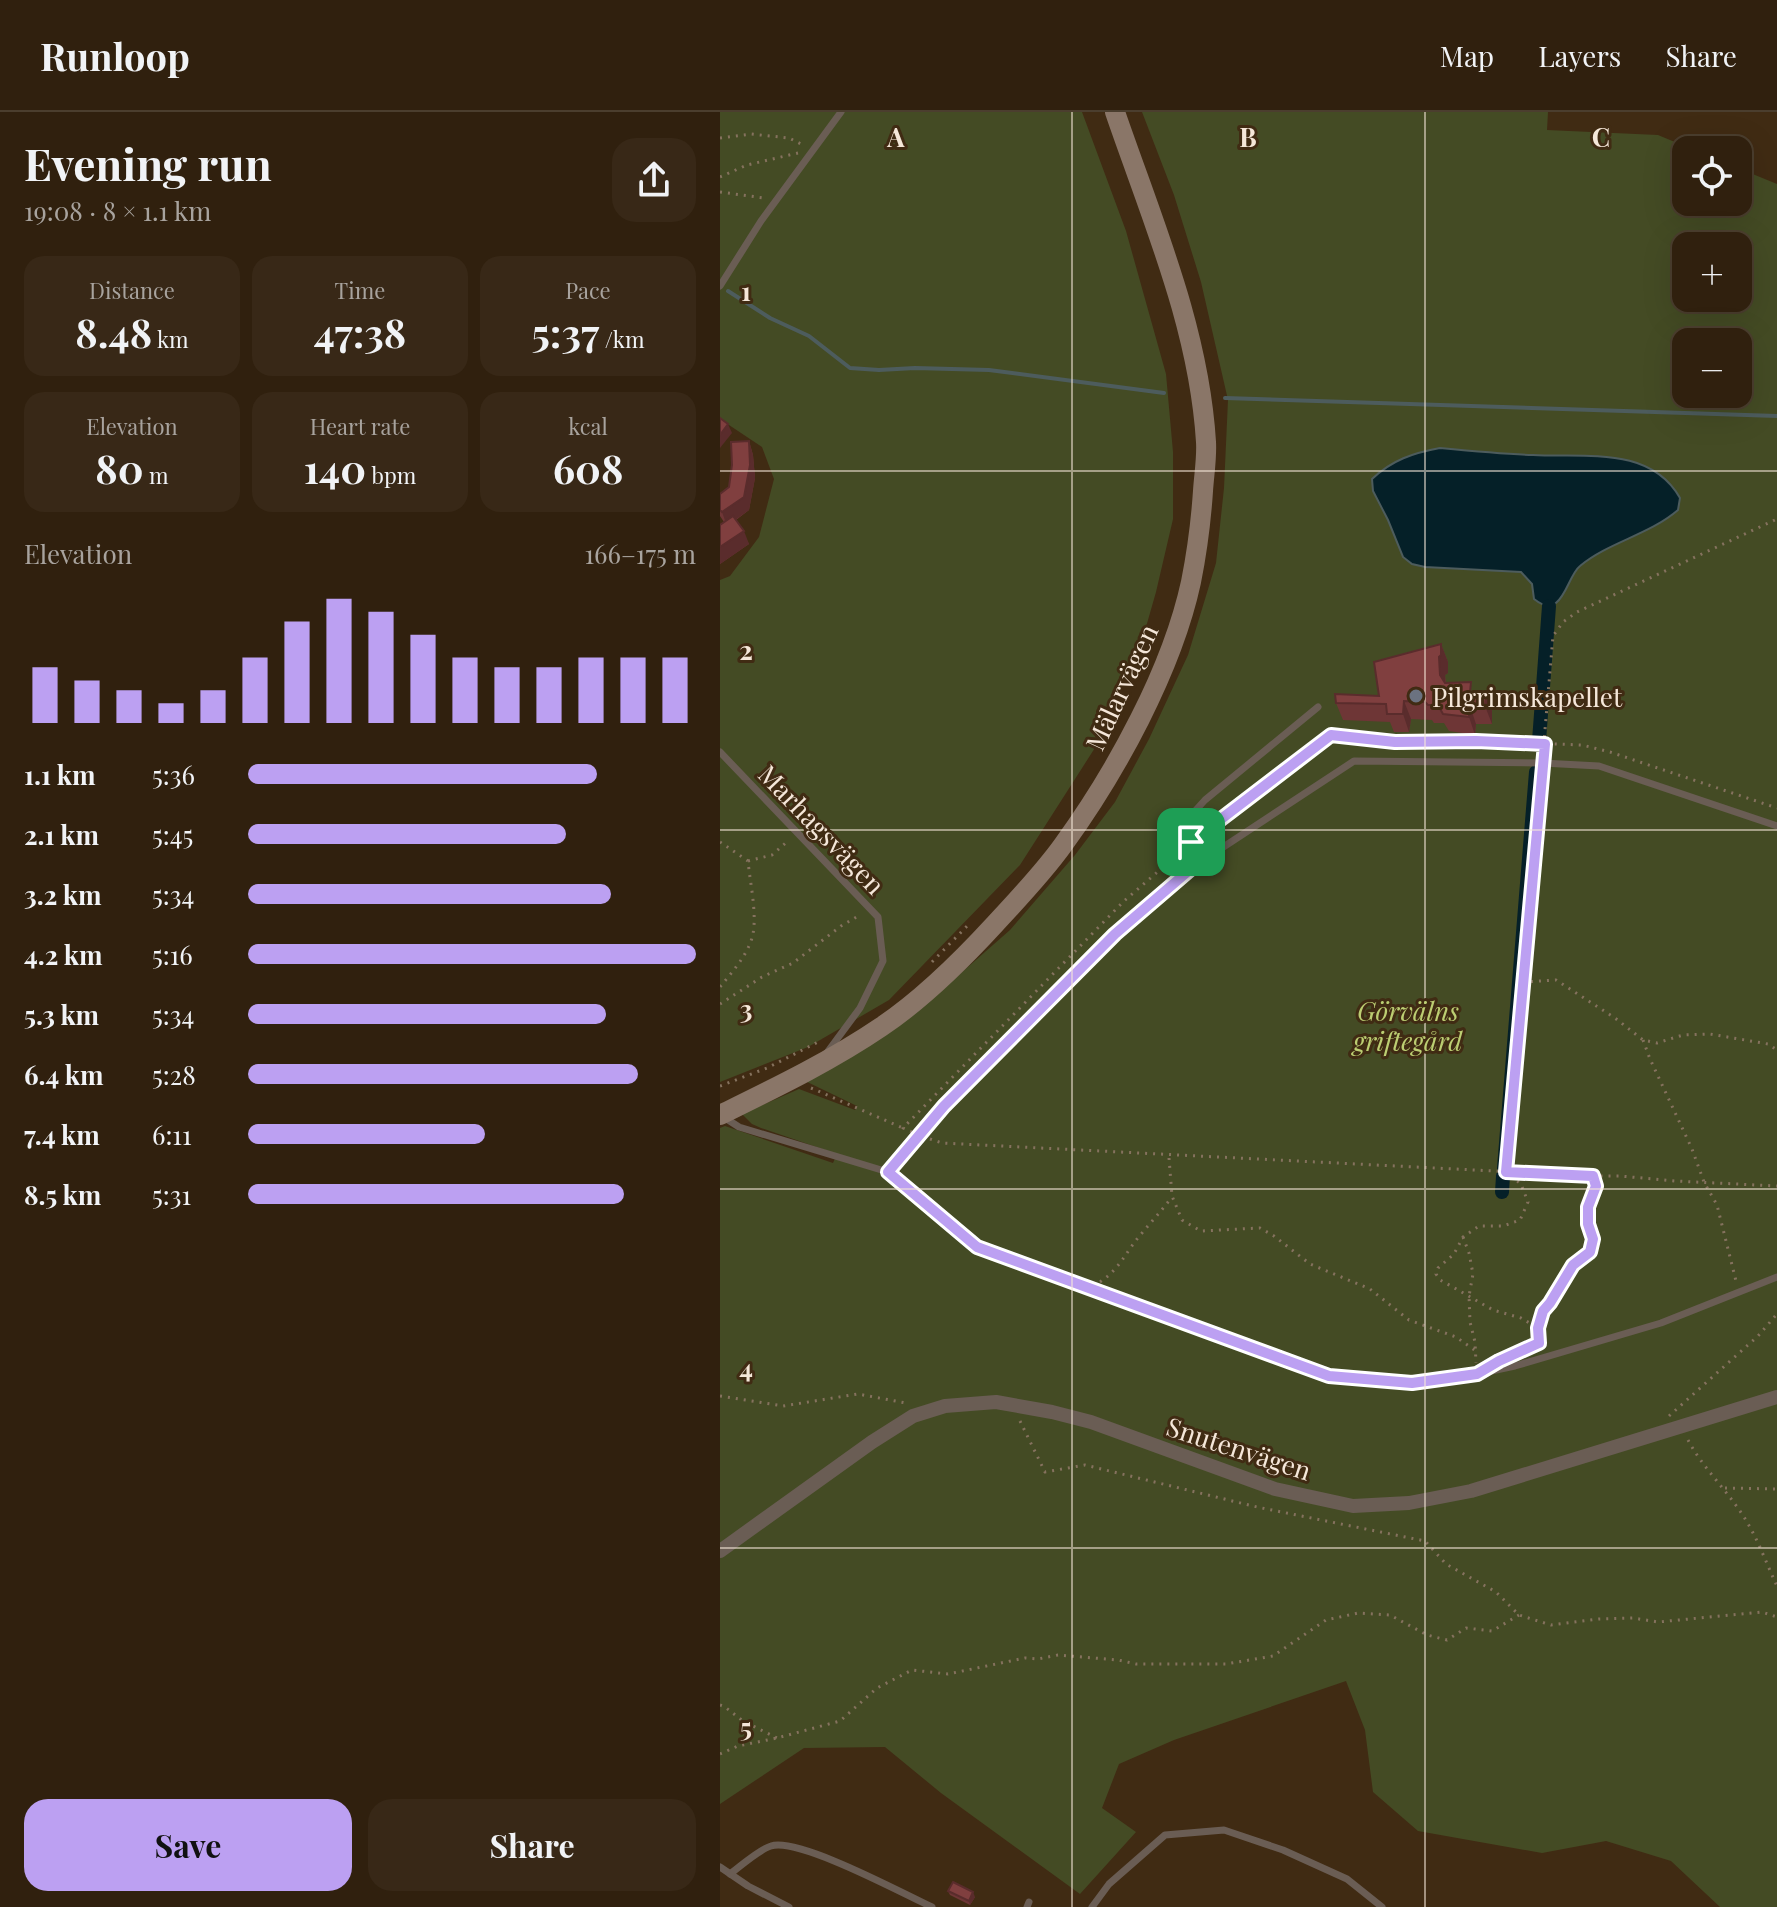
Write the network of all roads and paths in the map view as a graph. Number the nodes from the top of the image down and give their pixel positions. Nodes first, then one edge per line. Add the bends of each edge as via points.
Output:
1 (841, 112) edge
2 (1115, 112) edge
3 (720, 138) edge
4 (813, 150) junction
5 (720, 177) edge
6 (720, 192) edge
7 (777, 199) junction
8 (720, 286) edge
9 (1777, 519) edge
10 (1318, 707) dead end
11 (1545, 744) junction
12 (720, 752) edge
13 (1542, 763) junction
14 (1777, 808) edge
15 (1777, 826) edge
16 (797, 833) junction
17 (720, 842) edge
18 (1191, 842) junction
19 (748, 861) junction
20 (1193, 867) junction
21 (870, 909) junction
22 (976, 918) dead end
23 (924, 970) dead end
24 (1523, 982) junction
25 (720, 987) edge
26 (720, 1004) edge
27 (843, 1030) junction
28 (1643, 1040) junction
29 (1777, 1050) edge
30 (817, 1065) junction
31 (793, 1079) junction
32 (720, 1086) edge
33 (720, 1115) edge
34 (903, 1128) junction
35 (920, 1135) junction
36 (1169, 1156) junction
37 (888, 1172) junction
38 (1506, 1172) junction
39 (1593, 1176) junction
40 (1704, 1182) junction
41 (1777, 1186) edge
42 (1172, 1196) junction
43 (1463, 1237) junction
44 (1777, 1277) edge
45 (1090, 1289) junction
46 (1739, 1292) junction
47 (1469, 1296) junction
48 (1777, 1314) edge
49 (1538, 1328) junction
50 (1476, 1351) junction
51 (1512, 1355) dead end
52 (1477, 1374) junction
53 (720, 1396) edge
54 (1777, 1397) edge
55 (909, 1404) dead end
56 (1012, 1405) junction
57 (1680, 1426) junction
58 (1652, 1435) junction
59 (1724, 1488) junction
60 (1777, 1489) edge
61 (720, 1551) edge
62 (1777, 1586) edge
63 (1519, 1615) junction
64 (1777, 1617) edge
65 (720, 1705) edge
66 (777, 1738) junction
67 (720, 1754) edge
68 (720, 1867) edge
69 (730, 1874) junction
70 (789, 1907) edge
71 (932, 1907) edge
72 (1092, 1907) edge
73 (1382, 1907) edge

1 - 4 lane
2 - 30 street, Mälarvägen via 1185,316 1201,390 1206,446 1202,517 1191,583 1173,643 1106,779 1022,894 929,989 882,1027
3 - 4 path via 789,138
4 - 5 path
4 - 7 lane
6 - 7 path
7 - 8 lane
9 - 11 path via 1563,622 1553,636
10 - 18 lane via 1205,800 1195,811
11 - 13 path
11 - 14 path via 1610,752
11 - 18 path via 1395,742 1331,735
12 - 16 lane, Marhagsvägen
13 - 15 lane via 1599,766
13 - 20 lane via 1354,761
13 - 24 path
16 - 19 path via 772,855
16 - 21 lane, Marhagsvägen
17 - 19 path
18 - 20 lane
18 - 34 path via 1124,901
19 - 25 path via 752,939
20 - 35 lane via 1115,934
21 - 26 path via 793,963
21 - 27 lane, Marhagsvägen via 878,917 883,961
22 - 23 path
24 - 28 path via 1556,980
24 - 38 path
27 - 30 lane, Marhagsvägen
27 - 32 path
28 - 29 path via 1657,1043 1710,1034
28 - 40 path
30 - 31 street, Mälarvägen
31 - 33 street, Mälarvägen
31 - 34 path
33 - 37 lane via 739,1127
34 - 35 path
35 - 36 path via 942,1143
35 - 37 lane
36 - 38 path
36 - 42 path
37 - 45 lane via 977,1247
38 - 39 path
38 - 43 path via 1521,1184 1528,1202 1520,1220 1479,1226
39 - 40 path
39 - 49 path via 1590,1252 1573,1265
40 - 41 path
40 - 46 path via 1717,1205
42 - 45 path via 1114,1273
42 - 50 path via 1182,1220 1201,1231 1260,1228 1310,1264 1370,1289 1409,1320 1456,1337
43 - 47 path via 1473,1274
43 - 47 path via 1436,1274
44 - 46 lane
45 - 52 lane via 1329,1376 1412,1383
46 - 52 lane via 1661,1323
47 - 49 path
47 - 50 path
48 - 58 path
49 - 51 path via 1539,1343
50 - 52 path
53 - 55 path via 783,1406 858,1394
54 - 57 street, Snutenvägen
56 - 58 street, Snutenvägen via 1091,1422 1275,1489 1353,1506 1409,1503 1471,1491
56 - 61 street, Snutenvägen via 945,1406 913,1416
56 - 63 path via 1045,1472 1085,1465 1425,1541 1446,1564 1496,1592
57 - 58 street, Snutenvägen
57 - 59 path via 1696,1456
59 - 60 path
59 - 62 path via 1749,1524
63 - 64 path via 1551,1625 1762,1612
63 - 66 path via 1492,1631 1466,1628 1447,1640 1390,1615 1358,1613 1326,1620 1273,1656 1226,1664 1136,1664 1058,1655 948,1674 912,1670 877,1688 840,1721
65 - 66 path
66 - 67 path
68 - 69 lane
69 - 70 lane
69 - 71 lane via 772,1845 797,1847
72 - 73 lane via 1109,1884 1165,1835 1224,1830 1347,1879

